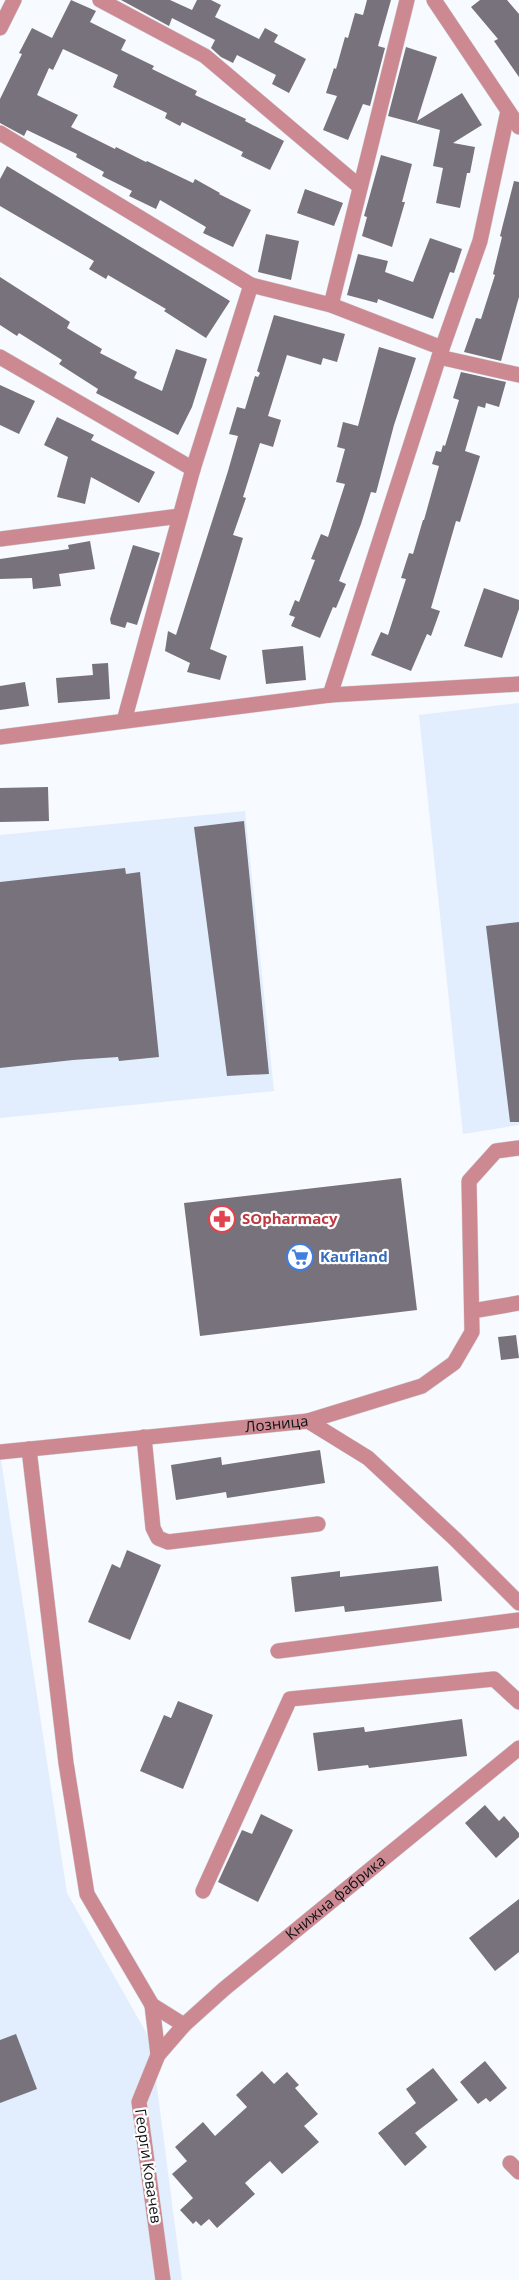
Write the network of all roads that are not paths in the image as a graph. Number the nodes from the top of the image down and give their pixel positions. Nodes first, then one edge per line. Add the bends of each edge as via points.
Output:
1 (14, 0) edge
2 (100, 0) edge
3 (407, 0) edge
4 (434, 0) edge
5 (0, 28) edge
6 (508, 111) junction
7 (519, 127) edge
8 (0, 133) edge
9 (360, 187) junction
10 (251, 285) junction
11 (331, 305) junction
12 (440, 352) junction
13 (0, 357) edge
14 (519, 375) edge
15 (193, 469) junction
16 (180, 516) junction
17 (0, 539) edge
18 (519, 684) edge
19 (330, 696) junction
20 (124, 721) junction
21 (0, 737) edge
22 (519, 1148) edge
23 (519, 1303) edge
24 (472, 1311) junction
25 (308, 1421) junction
26 (144, 1437) junction
27 (29, 1449) junction
28 (0, 1452) edge
29 (318, 1524) dead end
30 (519, 1603) edge
31 (519, 1620) edge
32 (278, 1651) dead end
33 (519, 1702) edge
34 (519, 1748) edge
35 (203, 1891) dead end
36 (152, 2005) junction
37 (184, 2025) junction
38 (158, 2055) junction
39 (164, 2280) edge

1 - 5 street
2 - 9 street via 205,56
3 - 9 street
4 - 6 street
6 - 7 street
6 - 12 street via 480,241
8 - 10 street
9 - 11 street
10 - 11 street
10 - 15 street
11 - 12 street
12 - 14 street
12 - 19 street
13 - 15 street
15 - 16 street
16 - 17 street
16 - 20 street
18 - 19 street
19 - 20 street
20 - 21 street
22 - 24 street via 496,1151 469,1181
23 - 24 street
24 - 25 street via 472,1332 454,1363 422,1386
25 - 26 street, Лозница
25 - 30 street, Лозница via 368,1458
26 - 27 street, Лозница
26 - 29 street via 153,1528 158,1538 168,1542
27 - 28 street, Лозница
27 - 36 street via 66,1763 87,1894
31 - 32 street
33 - 35 street via 494,1679 290,1699
34 - 37 street, Книжна фабрика
36 - 37 street
36 - 38 street
37 - 38 street, Книжна фабрика
38 - 39 street, Георги Ковачев via 139,2102

